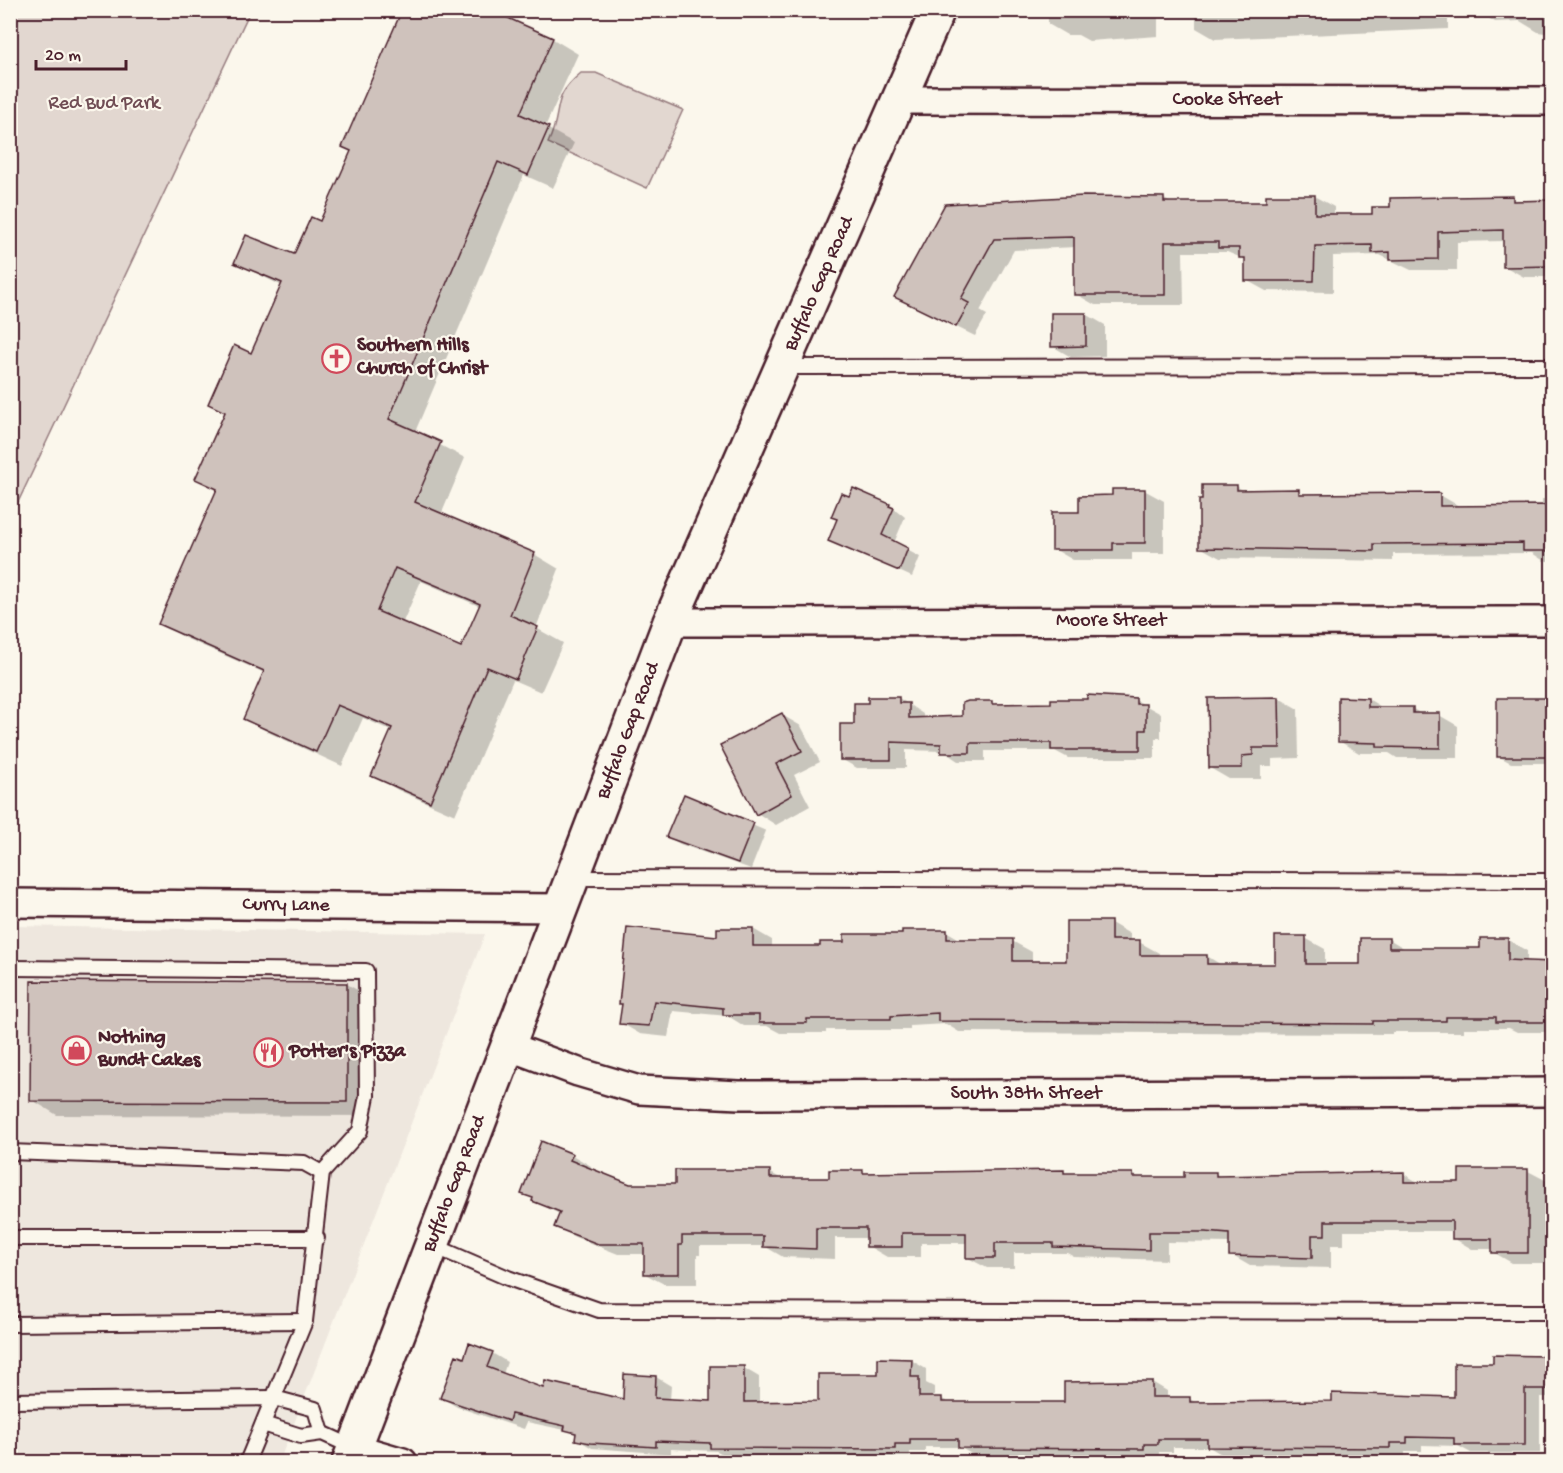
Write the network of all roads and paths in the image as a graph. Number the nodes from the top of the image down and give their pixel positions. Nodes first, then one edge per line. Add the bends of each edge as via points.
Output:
1 (938, 10) edge
2 (901, 100) junction
3 (1552, 101) edge
4 (1552, 366) edge
5 (783, 367) junction
6 (1552, 621) edge
7 (670, 622) junction
8 (573, 878) junction
9 (1552, 881) edge
10 (10, 903) edge
11 (561, 909) junction
12 (10, 968) edge
13 (508, 1046) junction
14 (1552, 1092) edge
15 (10, 1152) edge
16 (322, 1173) junction
17 (10, 1238) edge
18 (317, 1238) junction
19 (432, 1245) junction
20 (1552, 1312) edge
21 (305, 1321) junction
22 (10, 1323) edge
23 (274, 1398) junction
24 (10, 1401) edge
25 (263, 1424) junction
26 (322, 1433) junction
27 (352, 1455) edge
28 (247, 1462) edge
29 (403, 1462) edge

1 - 2 main road, Buffalo Gap Road
2 - 3 street, Cooke Street
2 - 5 main road, Buffalo Gap Road
4 - 5 lane
5 - 7 main road, Buffalo Gap Road
6 - 7 street, Moore Street
7 - 8 main road, Buffalo Gap Road
8 - 9 lane
8 - 11 main road, Buffalo Gap Road
10 - 11 street, Curry Lane
11 - 13 main road, Buffalo Gap Road
12 - 16 lane via 366,971 367,1096 360,1131
13 - 14 street, South 38th Street via 639,1090 728,1095
13 - 19 main road, Buffalo Gap Road
15 - 16 lane via 304,1164
16 - 18 lane
17 - 18 lane
18 - 21 lane
19 - 20 lane via 508,1278 599,1310
19 - 27 main road, Buffalo Gap Road
21 - 22 lane
21 - 23 lane
23 - 24 lane
23 - 25 lane
23 - 26 lane via 315,1409
25 - 26 lane via 301,1436
25 - 28 lane
26 - 27 lane
27 - 29 street

